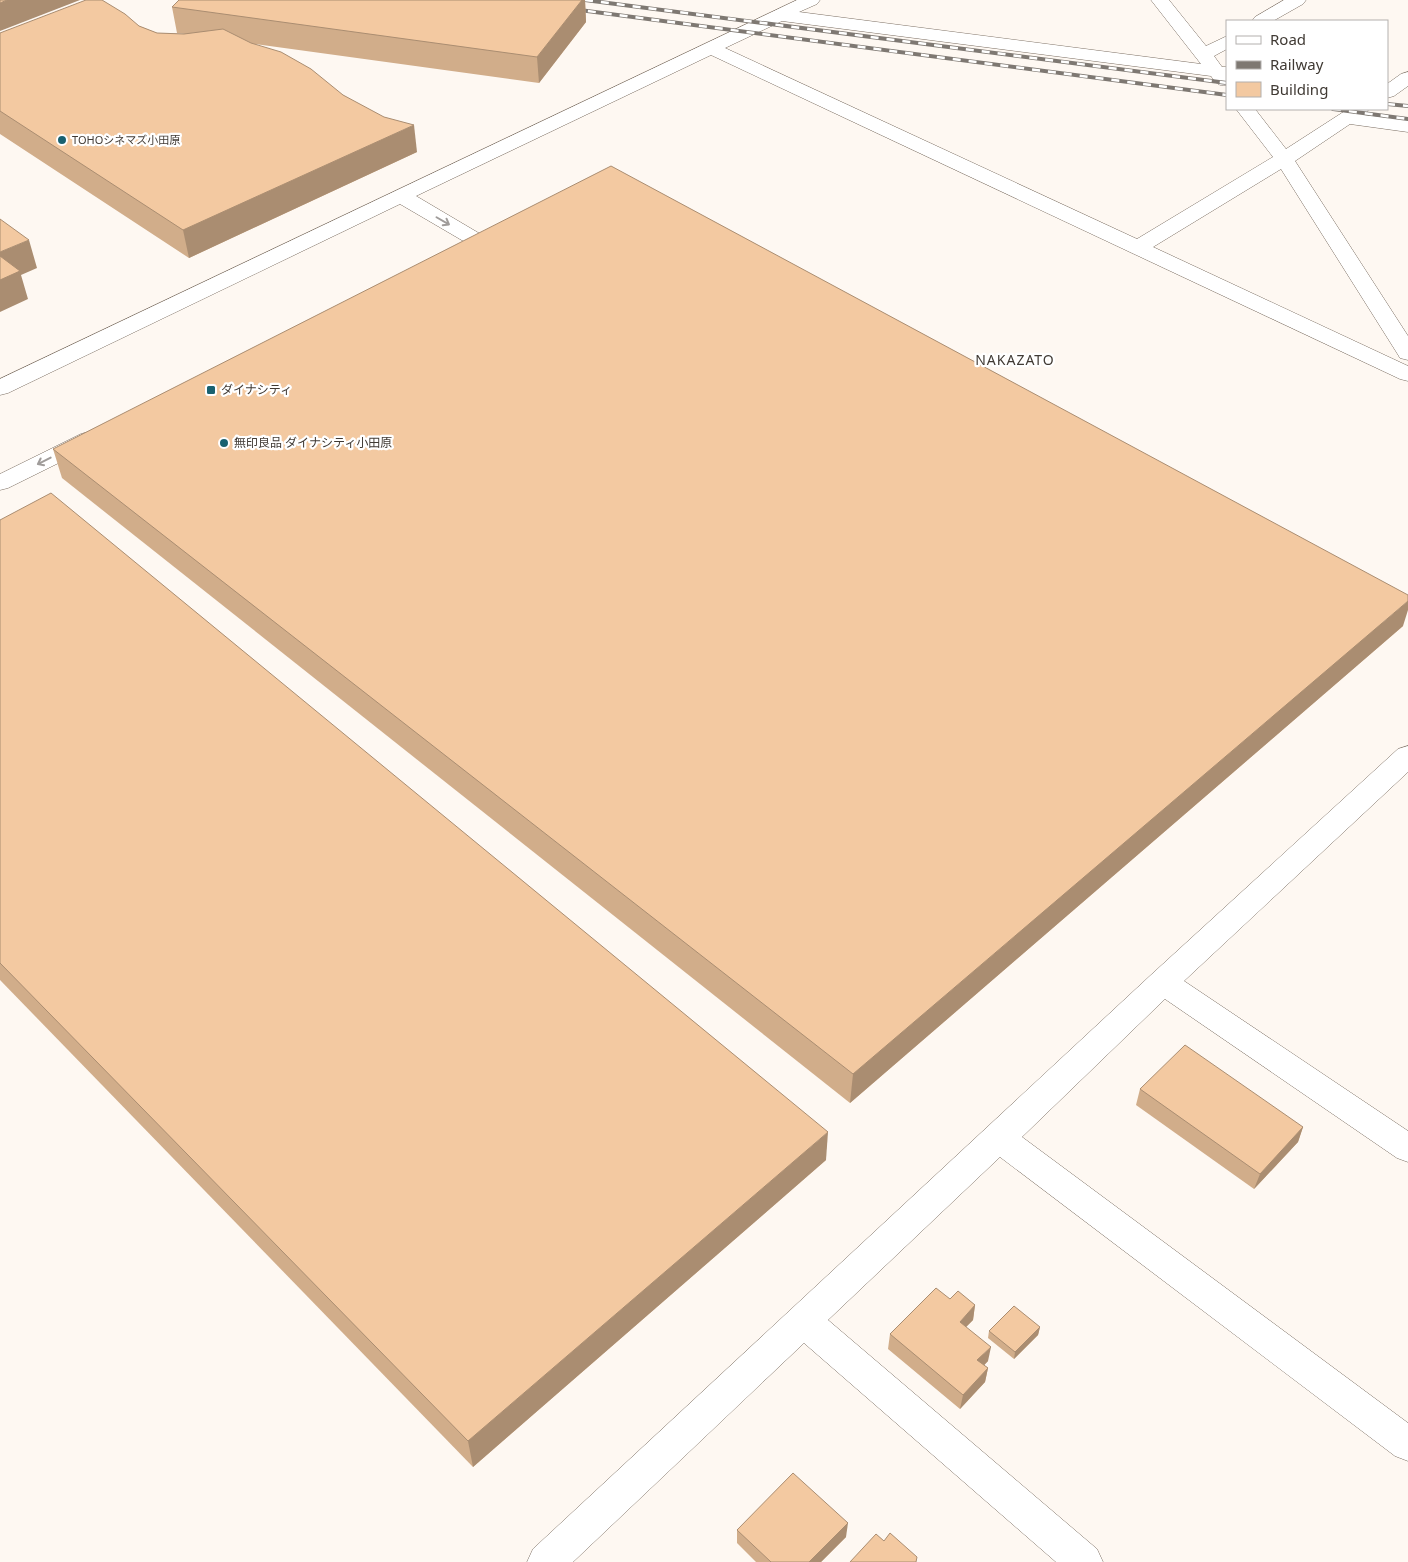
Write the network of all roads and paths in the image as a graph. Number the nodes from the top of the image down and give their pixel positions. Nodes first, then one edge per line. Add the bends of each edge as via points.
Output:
1 (1160, 0) edge
2 (1298, 0) edge
3 (804, 1) edge
4 (779, 15) junction
5 (1263, 20) edge
6 (1226, 42) edge
7 (711, 48) junction
8 (1203, 55) junction
9 (1223, 77) edge
10 (1408, 78) edge
11 (1388, 91) edge
12 (1388, 92) edge
13 (1408, 96) edge
14 (1246, 110) edge
15 (1353, 114) edge
16 (1408, 126) edge
17 (1284, 159) junction
18 (400, 196) junction
19 (1137, 248) junction
20 (435, 265) edge
21 (1408, 353) edge
22 (1408, 374) edge
23 (0, 388) edge
24 (107, 430) edge
25 (0, 483) edge
26 (1408, 756) edge
27 (1163, 982) junction
28 (999, 1138) junction
29 (1408, 1148) edge
30 (802, 1320) junction
31 (1408, 1444) edge
32 (546, 1562) edge
33 (1084, 1562) edge

1 - 8 street
2 - 5 street
3 - 4 street
4 - 7 street
4 - 9 street
6 - 8 street
7 - 18 street
7 - 19 street
8 - 9 street
10 - 11 street
12 - 13 street
14 - 17 street
15 - 16 street
15 - 17 street
17 - 19 street
17 - 21 street
18 -> 20 street via 480,242
18 - 23 street
19 - 22 street
24 -> 25 street
26 - 27 street
27 - 28 street
27 - 29 street
28 - 30 street
28 - 31 street
30 - 32 street
30 - 33 street

